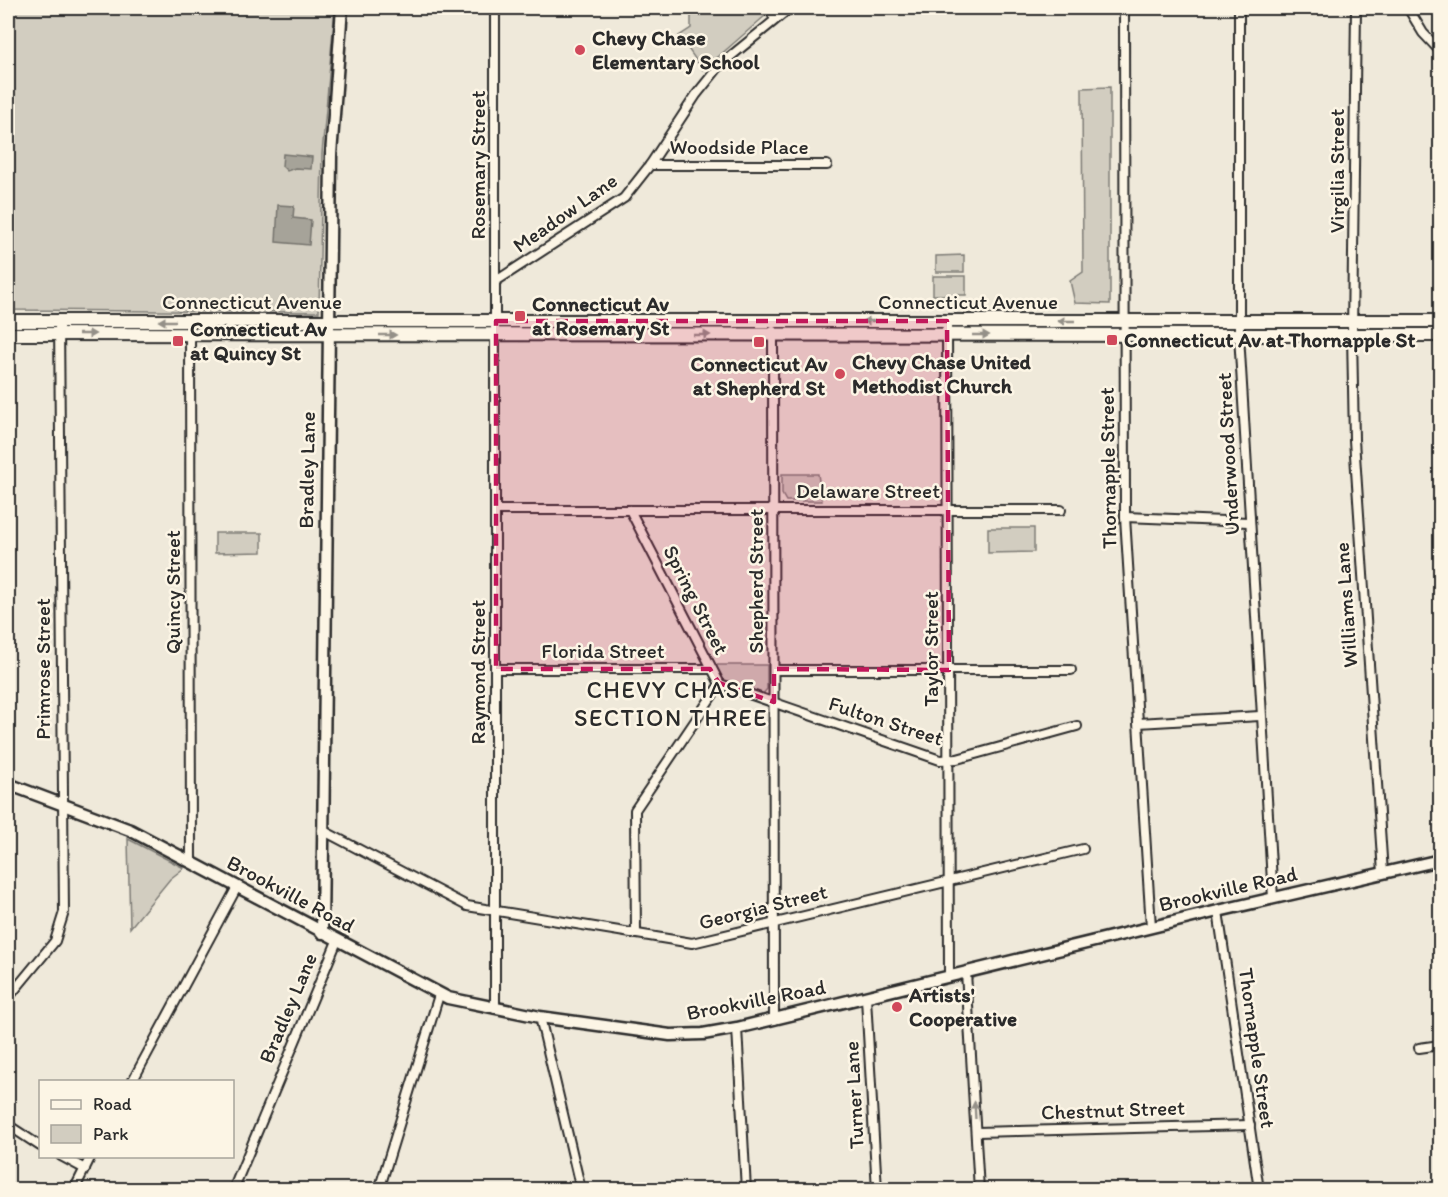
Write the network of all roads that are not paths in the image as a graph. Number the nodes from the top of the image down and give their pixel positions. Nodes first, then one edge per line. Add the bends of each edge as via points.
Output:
1 (342, 8) edge
2 (495, 8) edge
3 (769, 8) edge
4 (790, 8) edge
5 (1124, 8) edge
6 (1239, 8) edge
7 (1356, 8) edge
8 (1408, 8) edge
9 (775, 20) junction
10 (1440, 51) edge
11 (650, 165) junction
12 (827, 165) dead end
13 (496, 281) junction
14 (8, 321) edge
15 (190, 321) junction
16 (330, 321) junction
17 (1124, 321) junction
18 (1239, 321) junction
19 (1353, 321) junction
20 (1440, 321) edge
21 (59, 328) junction
22 (496, 328) junction
23 (773, 328) junction
24 (947, 328) junction
25 (8, 334) edge
26 (190, 334) junction
27 (330, 334) junction
28 (1124, 334) junction
29 (1239, 334) junction
30 (1352, 334) junction
31 (1440, 335) edge
32 (774, 509) junction
33 (949, 509) junction
34 (496, 510) junction
35 (630, 510) junction
36 (1061, 510) dead end
37 (1125, 517) junction
38 (1250, 522) junction
39 (496, 669) junction
40 (710, 669) junction
41 (949, 669) junction
42 (774, 670) junction
43 (1071, 670) dead end
44 (720, 684) junction
45 (774, 702) junction
46 (1260, 716) junction
47 (1138, 723) junction
48 (1077, 726) dead end
49 (949, 760) junction
50 (8, 784) edge
51 (61, 803) junction
52 (322, 830) junction
53 (1083, 849) dead end
54 (1440, 860) edge
55 (191, 862) junction
56 (1383, 873) junction
57 (949, 880) junction
58 (237, 887) junction
59 (1273, 898) junction
60 (1218, 911) junction
61 (497, 912) junction
62 (775, 923) junction
63 (1151, 927) junction
64 (321, 933) junction
65 (636, 934) junction
66 (337, 941) junction
67 (966, 972) junction
68 (949, 976) junction
69 (439, 995) junction
70 (8, 998) edge
71 (866, 998) junction
72 (495, 1009) junction
73 (540, 1017) junction
74 (774, 1020) junction
75 (737, 1028) junction
76 (1440, 1045) edge
77 (1419, 1048) dead end
78 (133, 1080) edge
79 (8, 1125) edge
80 (1250, 1125) junction
81 (977, 1132) junction
82 (39, 1145) edge
83 (65, 1158) edge
84 (91, 1158) edge
85 (85, 1169) junction
86 (74, 1190) edge
87 (232, 1190) edge
88 (379, 1190) edge
89 (581, 1190) edge
90 (746, 1190) edge
91 (877, 1190) edge
92 (979, 1190) edge
93 (1259, 1190) edge

1 - 16 main road, Bradley Lane via 331,155
2 - 13 street, Rosemary Street
3 - 9 street
4 - 9 street, Meadow Lane
5 - 17 street, Thornapple Street
6 - 18 street, Underwood Street
7 - 19 street, Virgilia Street
8 - 10 street
9 - 11 street, Meadow Lane via 721,64 696,94
11 - 12 street, Woodside Place
11 - 13 street, Meadow Lane via 616,204
13 - 22 street, Rosemary Street
14 - 21 main road, Connecticut Avenue
15 - 16 main road, Connecticut Avenue
15 -> 21 main road, Connecticut Avenue
15 - 26 street, Quincy Street
16 - 22 main road, Connecticut Avenue
16 - 27 main road, Bradley Lane
17 - 18 main road, Connecticut Avenue
17 -> 24 main road, Connecticut Avenue
17 - 28 street, Thornapple Street
18 - 19 main road, Connecticut Avenue
18 - 29 street, Underwood Street
19 - 20 main road, Connecticut Avenue
19 - 30 street, Virgilia Street
21 - 25 main road, Connecticut Avenue
21 -> 26 main road, Connecticut Avenue
21 - 51 street, Primrose Street
22 - 23 main road, Connecticut Avenue
27 -> 22 main road, Connecticut Avenue
22 - 34 street, Raymond Street
23 - 24 main road, Connecticut Avenue
23 - 32 street, Shepherd Street
24 -> 28 main road, Connecticut Avenue
24 - 33 street, Taylor Street
26 - 27 main road, Connecticut Avenue
26 - 55 street, Quincy Street
27 - 52 main road, Bradley Lane
28 - 29 main road, Connecticut Avenue
28 - 37 street, Thornapple Street
29 - 30 main road, Connecticut Avenue
29 - 38 street, Underwood Street
30 - 31 main road, Connecticut Avenue
30 - 56 street, Williams Lane via 1357,505
32 - 33 street, Delaware Street
32 - 35 street, Delaware Street
32 - 42 street, Shepherd Street
33 - 36 street, Delaware Street
33 - 41 street, Taylor Street
34 - 35 street, Delaware Street
34 - 39 street, Raymond Street
35 - 40 street, Spring Street
37 - 38 street
37 - 47 street, Thornapple Street
38 - 46 street, Underwood Street
39 - 40 street, Florida Street
39 - 61 street, Raymond Street
40 - 44 street, Spring Street
41 - 42 street
41 - 43 street
41 - 49 street, Taylor Street
42 - 45 street, Shepherd Street
44 - 45 street, Fulton Street
44 - 65 street, Spring Street via 635,810
45 - 49 street, Fulton Street
45 - 62 street, Shepherd Street
46 - 47 street
46 - 59 street, Underwood Street
47 - 63 street, Thornapple Street
48 - 49 street, Fulton Street
49 - 57 street, Taylor Street
50 - 51 main road, Brookville Road
51 - 55 main road, Brookville Road via 121,826
51 - 70 street, Primrose Street via 61,927 50,948
52 - 61 street, Georgia Street via 456,903
52 - 64 main road, Bradley Lane
53 - 57 street, Georgia Street
54 - 56 main road, Brookville Road
55 - 58 main road, Brookville Road
56 - 59 main road, Brookville Road
57 - 62 street, Georgia Street
57 - 68 street, Taylor Street
58 - 64 main road, Brookville Road
58 - 78 street
59 - 60 main road, Brookville Road
60 - 63 main road, Brookville Road
60 - 80 street, Thornapple Street
61 - 65 street, Georgia Street
61 - 72 street, Raymond Street
62 - 65 street, Georgia Street via 692,943
62 - 74 street, Shepherd Street
63 - 67 main road, Brookville Road
64 - 66 main road, Brookville Road
66 - 69 main road, Brookville Road
66 - 87 street, Bradley Lane
67 - 68 main road, Brookville Road
81 -> 67 street
68 - 71 main road, Brookville Road
69 - 72 main road, Brookville Road
69 - 88 street
71 - 74 main road, Brookville Road
71 - 91 street, Turner Lane
72 - 73 main road, Brookville Road
73 - 75 main road, Brookville Road via 670,1035
73 - 89 street
74 - 75 main road, Brookville Road
75 - 90 street
76 - 77 street
79 - 82 street
80 - 81 street, Chestnut Street
80 - 93 street, Thornapple Street
81 - 92 street
83 - 85 street
84 - 85 street
85 - 86 street

